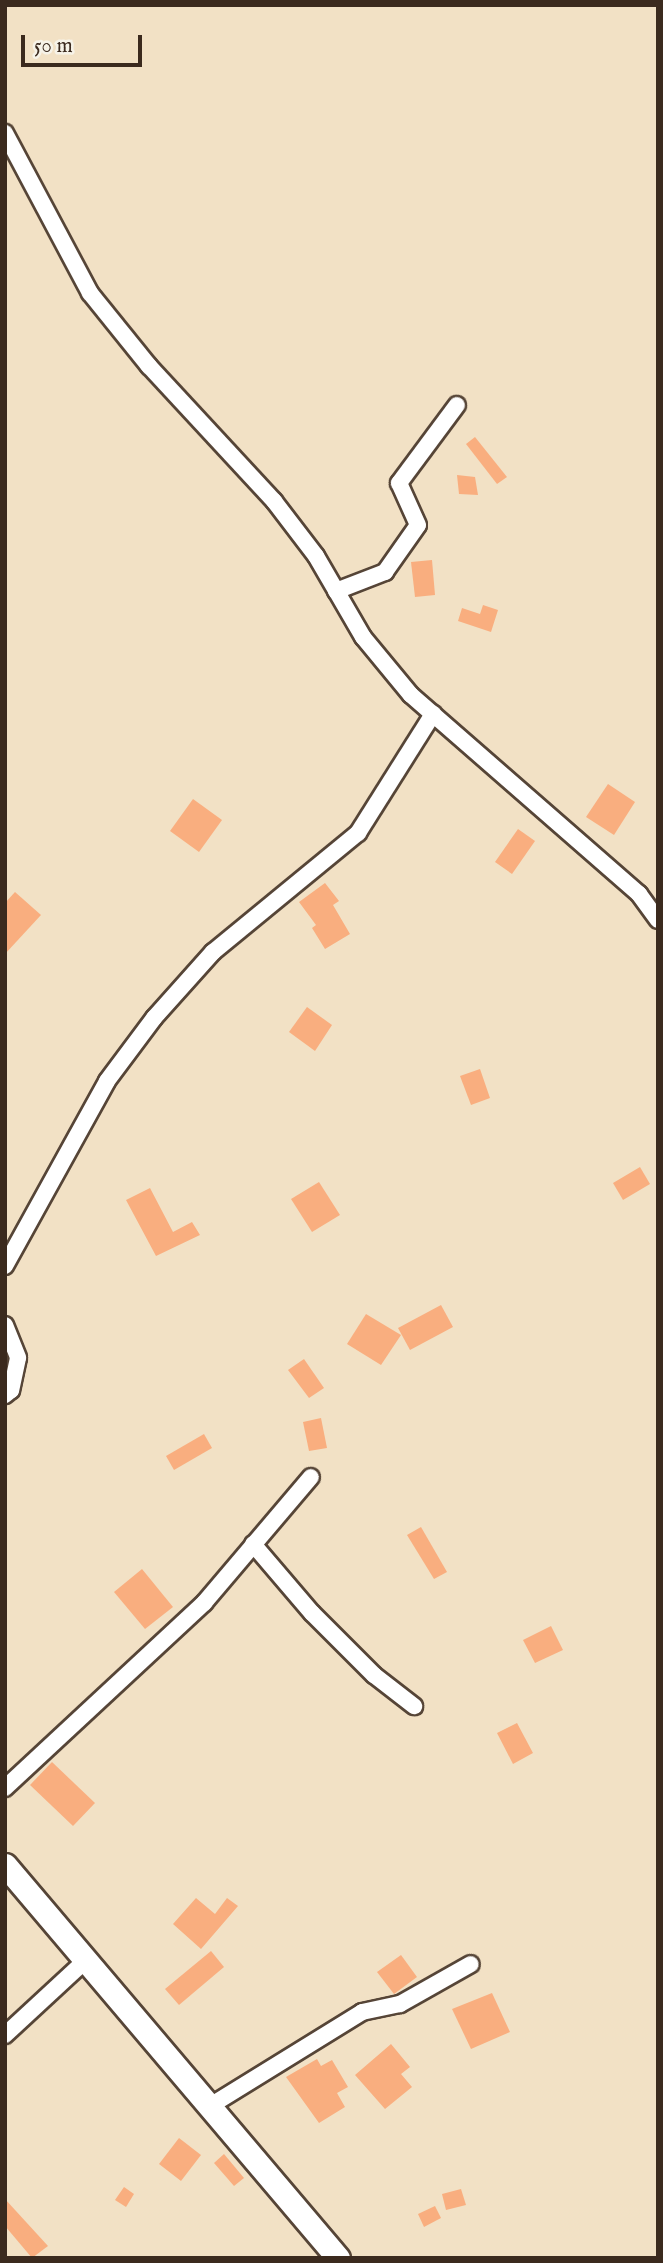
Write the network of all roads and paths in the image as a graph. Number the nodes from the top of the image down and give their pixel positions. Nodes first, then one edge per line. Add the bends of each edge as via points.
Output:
1 (5, 133) edge
2 (457, 405) dead end
3 (336, 591) junction
4 (433, 714) junction
5 (658, 920) edge
6 (5, 1266) edge
7 (5, 1325) edge
8 (5, 1395) edge
9 (311, 1477) dead end
10 (253, 1544) junction
11 (414, 1706) dead end
12 (5, 1788) edge
13 (5, 1864) edge
14 (86, 1960) junction
15 (471, 1964) dead end
16 (5, 2035) edge
17 (210, 2106) junction
18 (338, 2258) edge

1 - 3 street via 90,293 274,501
2 - 3 street via 399,483 418,525 385,572
3 - 4 street via 363,637
4 - 5 street via 639,894
4 - 6 street via 358,833 213,952 154,1018 107,1081
7 - 8 street via 18,1357 11,1390
9 - 10 street
10 - 11 street via 374,1675
10 - 12 street via 204,1603
13 - 14 main road
14 - 16 street
14 - 17 main road
15 - 17 street via 400,2004 362,2012
17 - 18 main road

